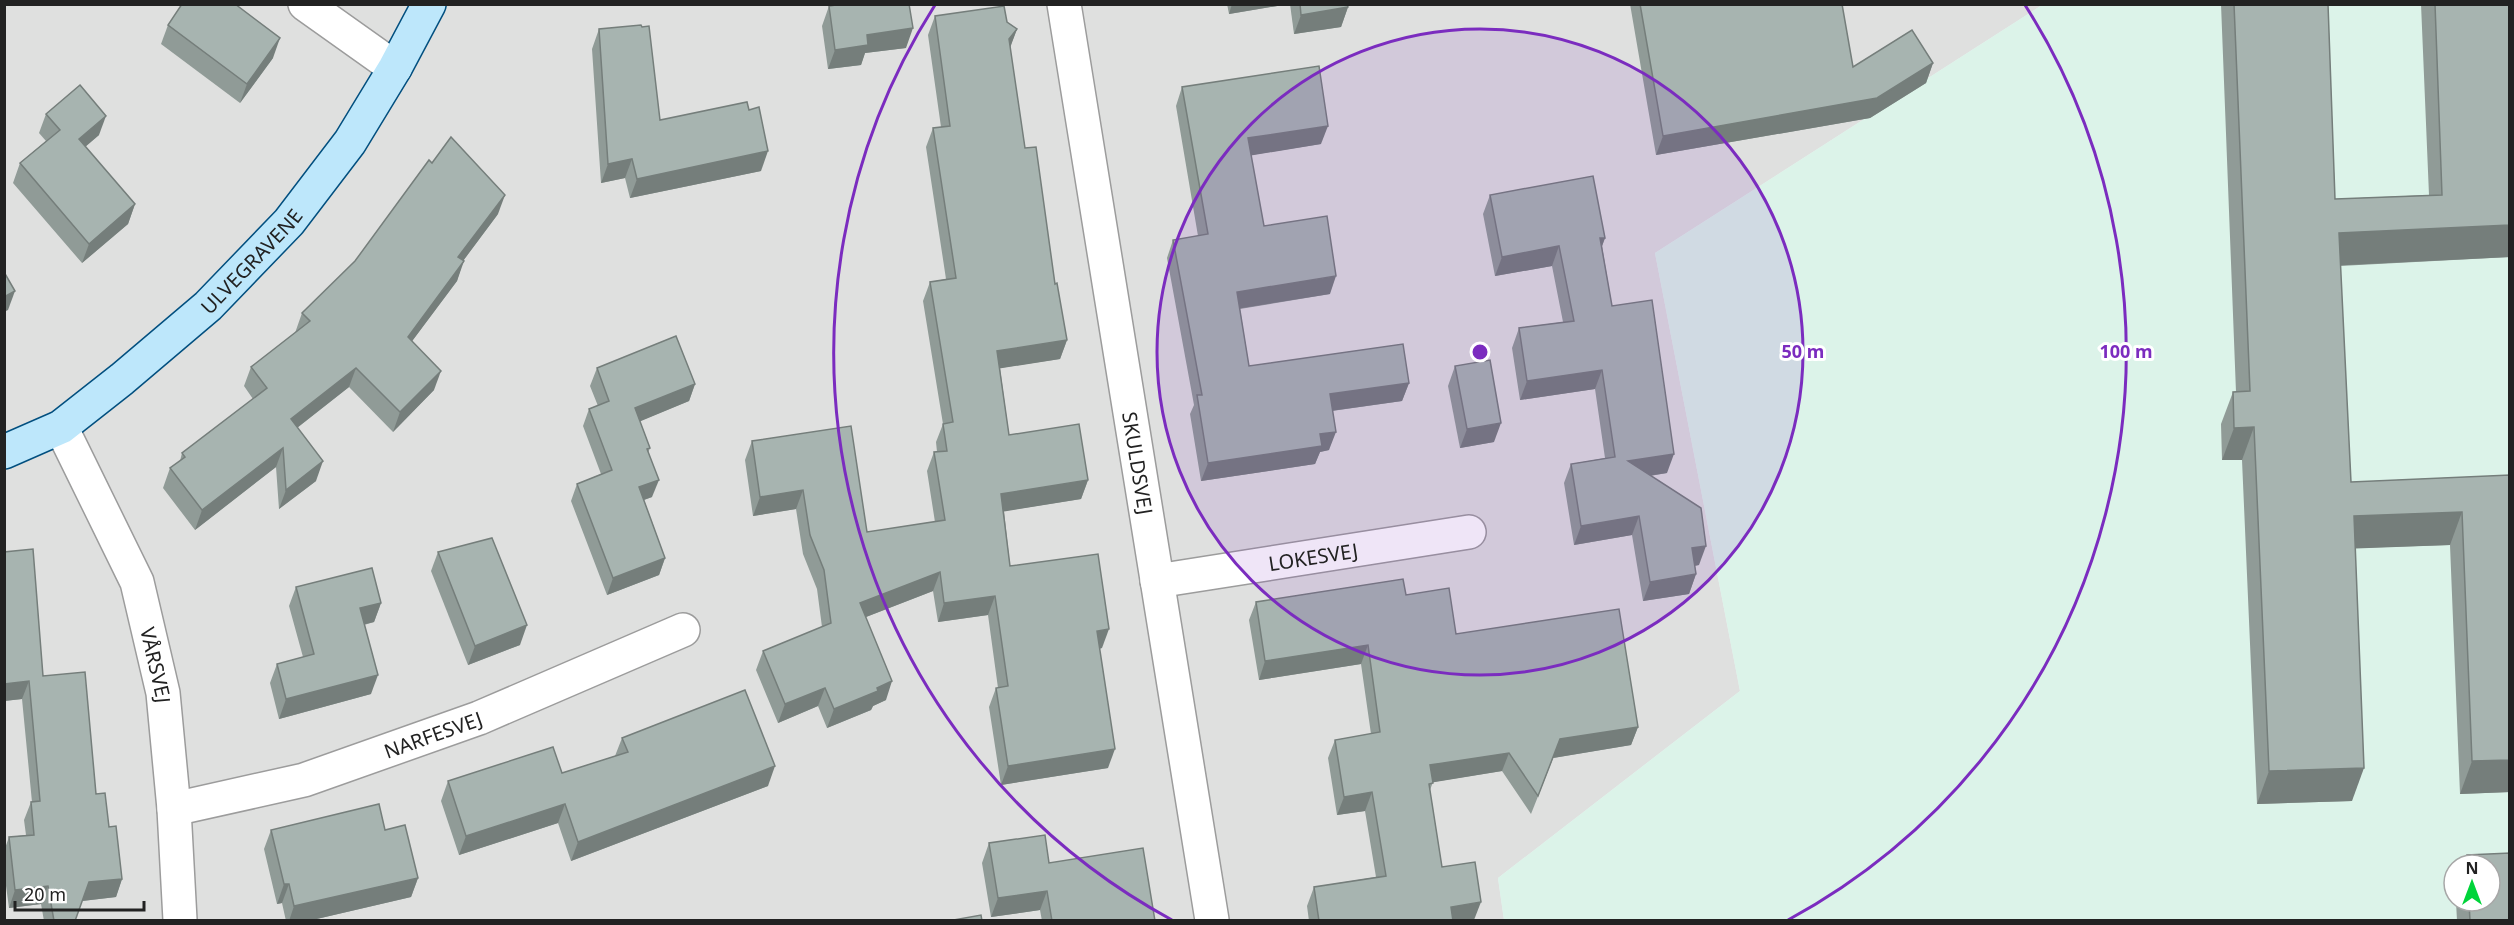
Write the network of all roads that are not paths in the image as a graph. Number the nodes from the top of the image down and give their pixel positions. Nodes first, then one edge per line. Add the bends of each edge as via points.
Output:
1 (305, 4) edge
2 (429, 4) edge
3 (1064, 4) edge
4 (395, 68) junction
5 (61, 427) junction
6 (4, 452) edge
7 (1469, 532) dead end
8 (1157, 581) junction
9 (683, 630) dead end
10 (174, 809) junction
11 (180, 921) edge
12 (1212, 921) edge

1 - 4 street
2 - 4 street, ULVEGRAVENE
3 - 8 street, SKULDSVEJ
4 - 5 street, ULVEGRAVENE via 350,142 289,222 208,306
5 - 6 street, ULVEGRAVENE
5 - 10 street, VÅRSVEJ via 136,582 163,693
7 - 8 street, LOKESVEJ
8 - 12 street, SKULDSVEJ
9 - 10 street, NARFESVEJ via 479,718 304,780
10 - 11 street, VÅRSVEJ

